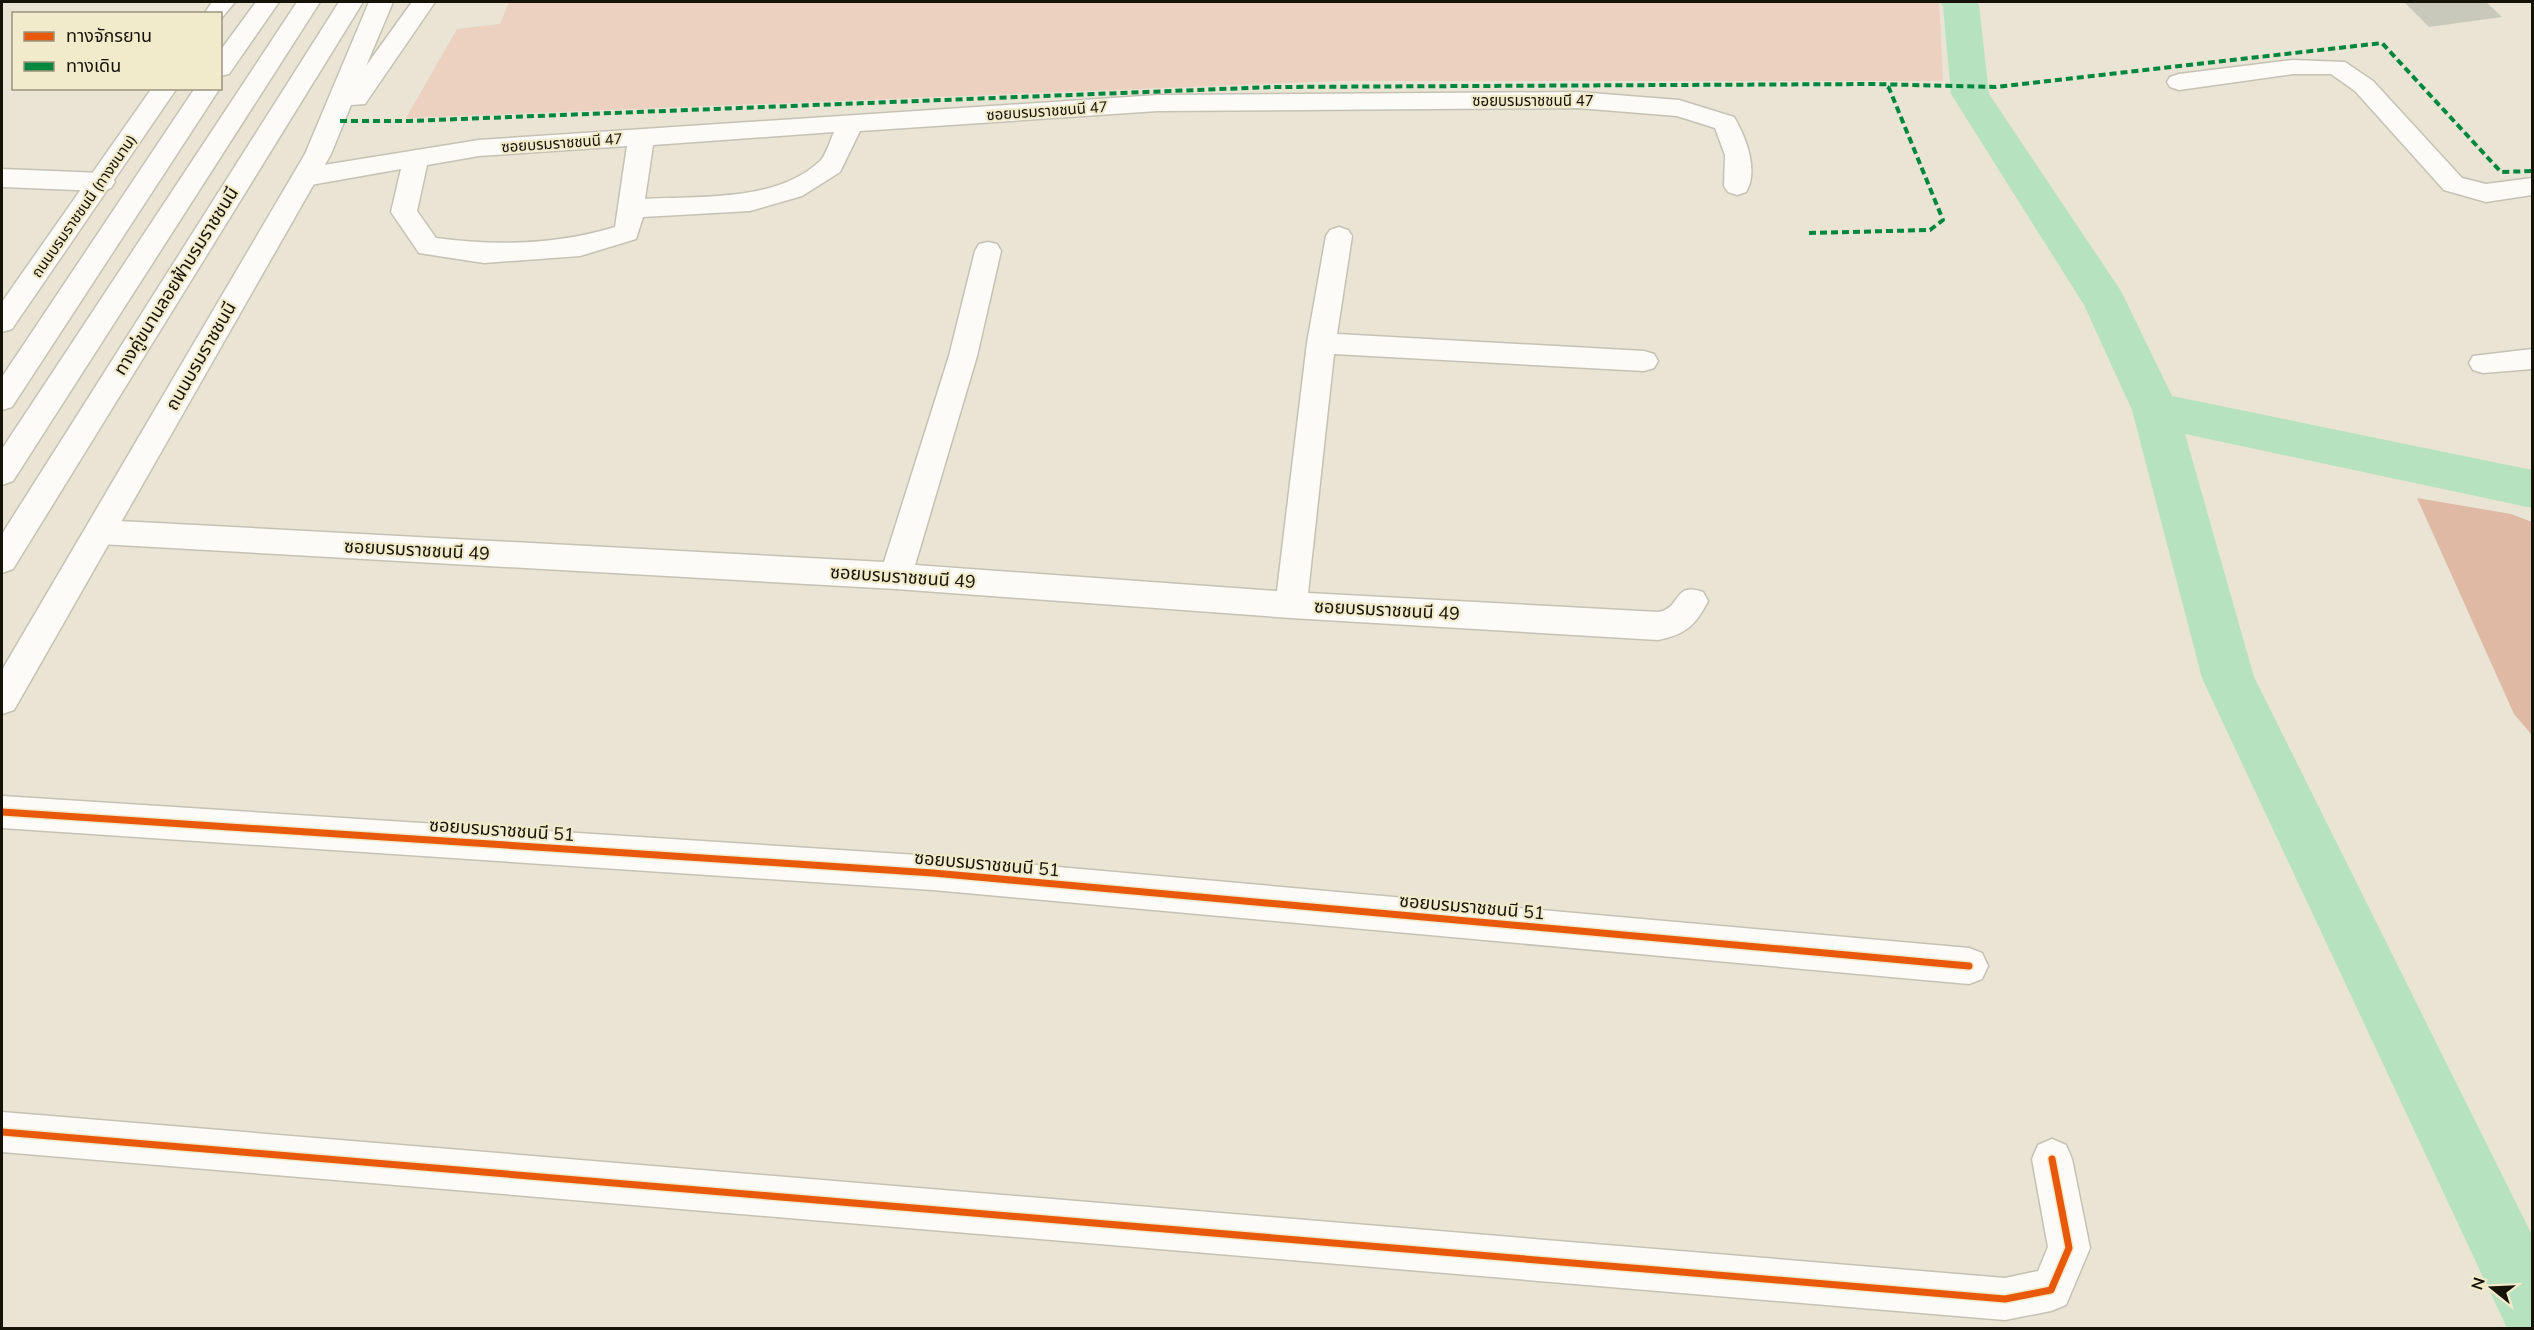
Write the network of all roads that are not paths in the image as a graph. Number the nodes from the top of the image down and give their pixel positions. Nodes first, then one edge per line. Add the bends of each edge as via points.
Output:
1 (267, 2) edge
2 (308, 2) edge
3 (351, 2) edge
4 (381, 2) edge
5 (423, 2) edge
6 (222, 68) edge
7 (2179, 82) dead end
8 (164, 90) edge
9 (207, 90) edge
10 (850, 124) junction
11 (641, 138) junction
12 (416, 159) junction
13 (312, 165) junction
14 (2, 178) edge
15 (102, 182) junction
16 (1737, 186) dead end
17 (2532, 187) edge
18 (630, 210) junction
19 (1339, 236) dead end
20 (987, 251) dead end
21 (2, 322) edge
22 (1321, 343) junction
23 (2532, 359) edge
24 (1644, 361) dead end
25 (2483, 363) dead end
26 (2, 399) edge
27 (2, 473) edge
28 (100, 532) junction
29 (2, 560) edge
30 (896, 576) junction
31 (1692, 601) dead end
32 (1291, 604) junction
33 (2, 700) edge
34 (2, 812) edge
35 (1969, 966) dead end
36 (2, 1132) edge
37 (2052, 1159) dead end

1 - 6 street
2 - 27 street
3 - 29 street, ทางคู่ขนานลอยฟ้าบรมราชชนนี
4 - 13 street, ถนนบรมราชชนนี
5 - 13 street
7 - 17 street via 2293,67 2336,67 2364,86 2453,184 2486,193
8 - 15 street, ถนนบรมราชชนนี (ทางขนาน)
9 - 26 street
10 - 11 street, ซอยบรมราชชนนี 47
10 - 16 street, ซอยบรมราชชนนี 47 via 1158,103 1578,100 1679,108 1725,123 1738,155
10 - 18 street via 831,166 793,190 750,202
11 - 12 street, ซอยบรมราชชนนี 47 via 479,148
11 - 18 street
12 - 13 street, ซอยบรมราชชนนี 47
12 - 18 street via 404,212 428,246 484,254 580,247 627,232
13 - 28 street, ถนนบรมราชชนนี
14 - 15 street
15 - 21 street, ถนนบรมราชชนนี (ทางขนาน)
19 - 22 street
20 - 30 street via 963,356
22 - 24 street
22 - 32 street
23 - 25 street
28 - 30 street, ซอยบรมราชชนนี 49
28 - 33 street, ถนนบรมราชชนนี
30 - 32 street, ซอยบรมราชชนนี 49
31 - 32 street, ซอยบรมราชชนนี 49 via 1685,617 1658,626
34 - 35 street, ซอยบรมราชชนนี 51 via 933,873
36 - 37 street via 2005,1299 2051,1290 2069,1248

